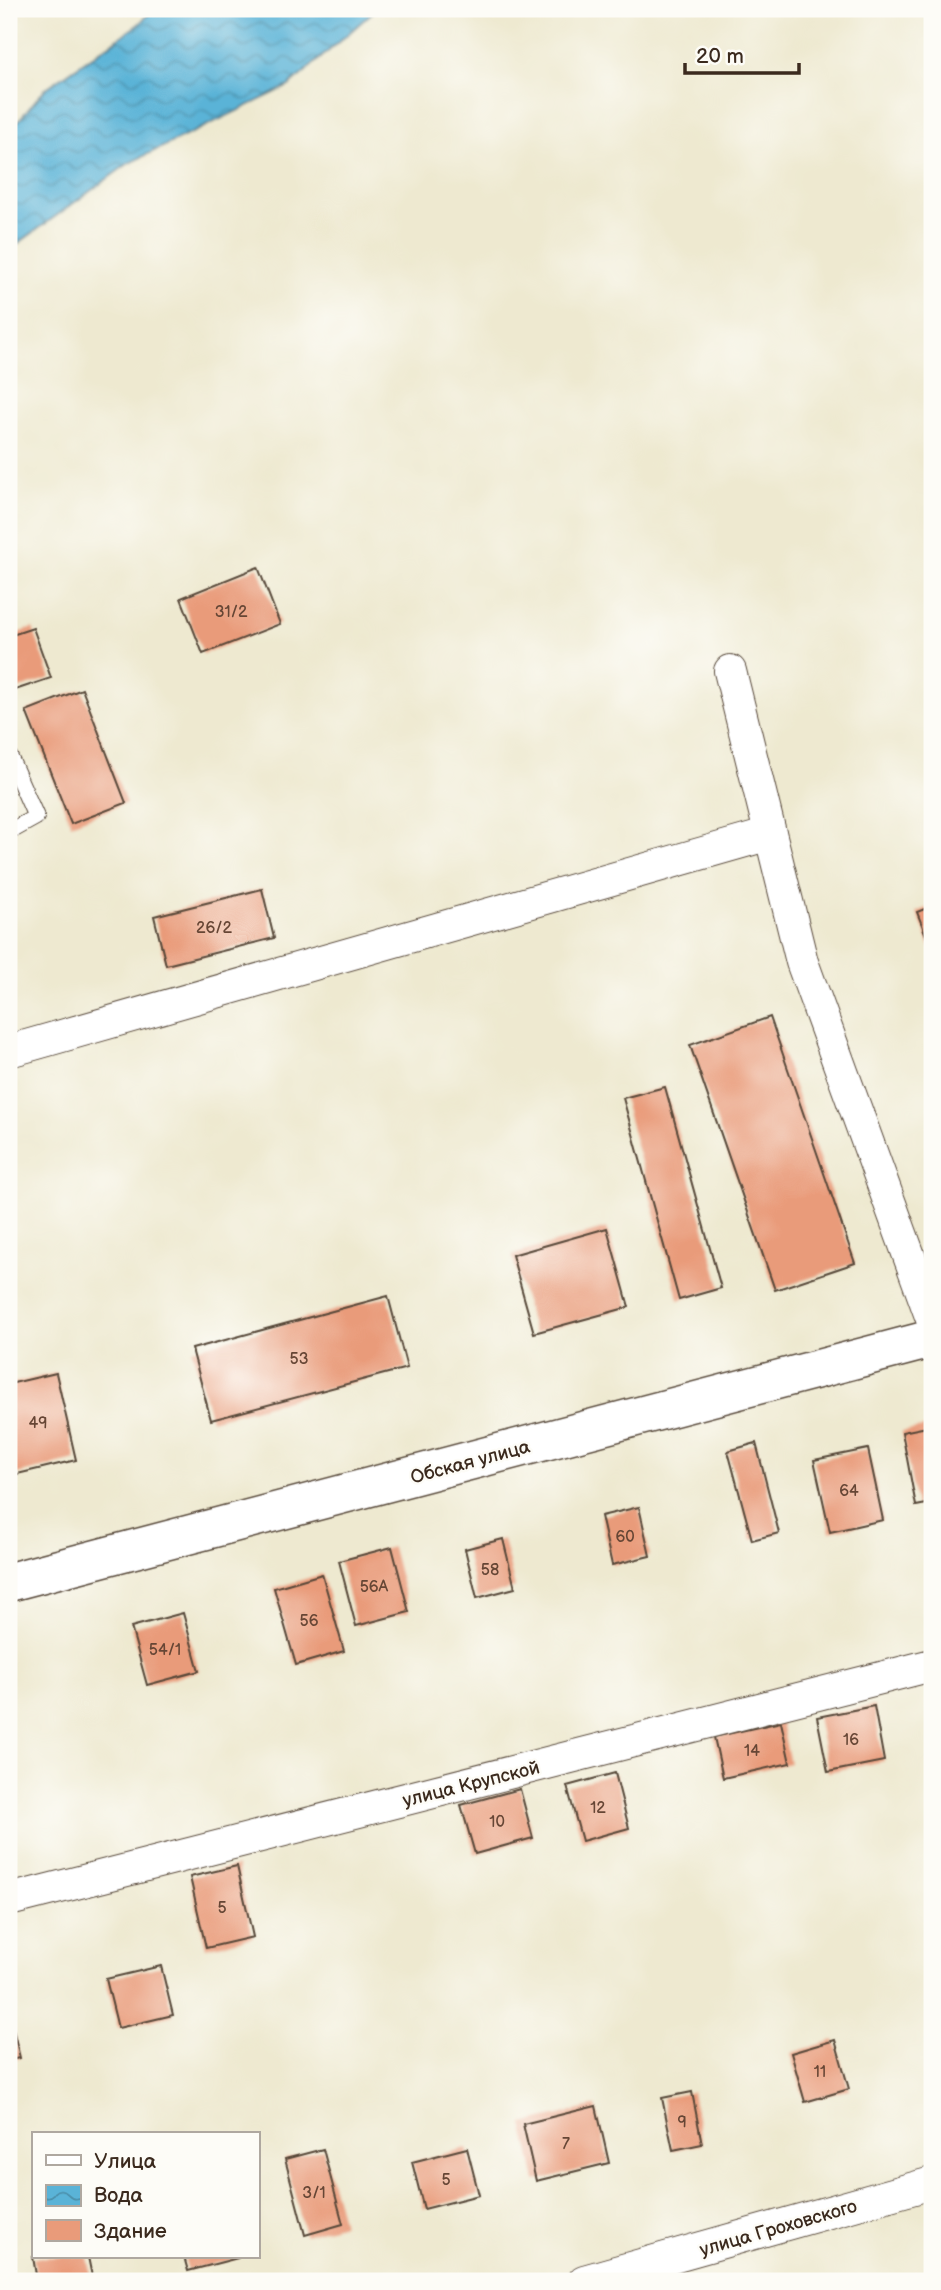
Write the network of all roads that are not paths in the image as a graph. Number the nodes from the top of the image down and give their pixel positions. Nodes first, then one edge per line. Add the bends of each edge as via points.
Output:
1 (730, 671) dead end
2 (9, 755) edge
3 (9, 832) edge
4 (770, 834) junction
5 (9, 1051) edge
6 (932, 1318) edge
7 (932, 1339) edge
8 (9, 1582) edge
9 (932, 1665) edge
10 (9, 1900) edge
11 (932, 2183) edge
12 (584, 2281) edge

1 - 4 street
2 - 3 lane via 36,817
4 - 5 street
4 - 6 street via 802,962
7 - 8 street, Обская улица
9 - 10 street, улица Крупской
11 - 12 street, улица Гроховского

